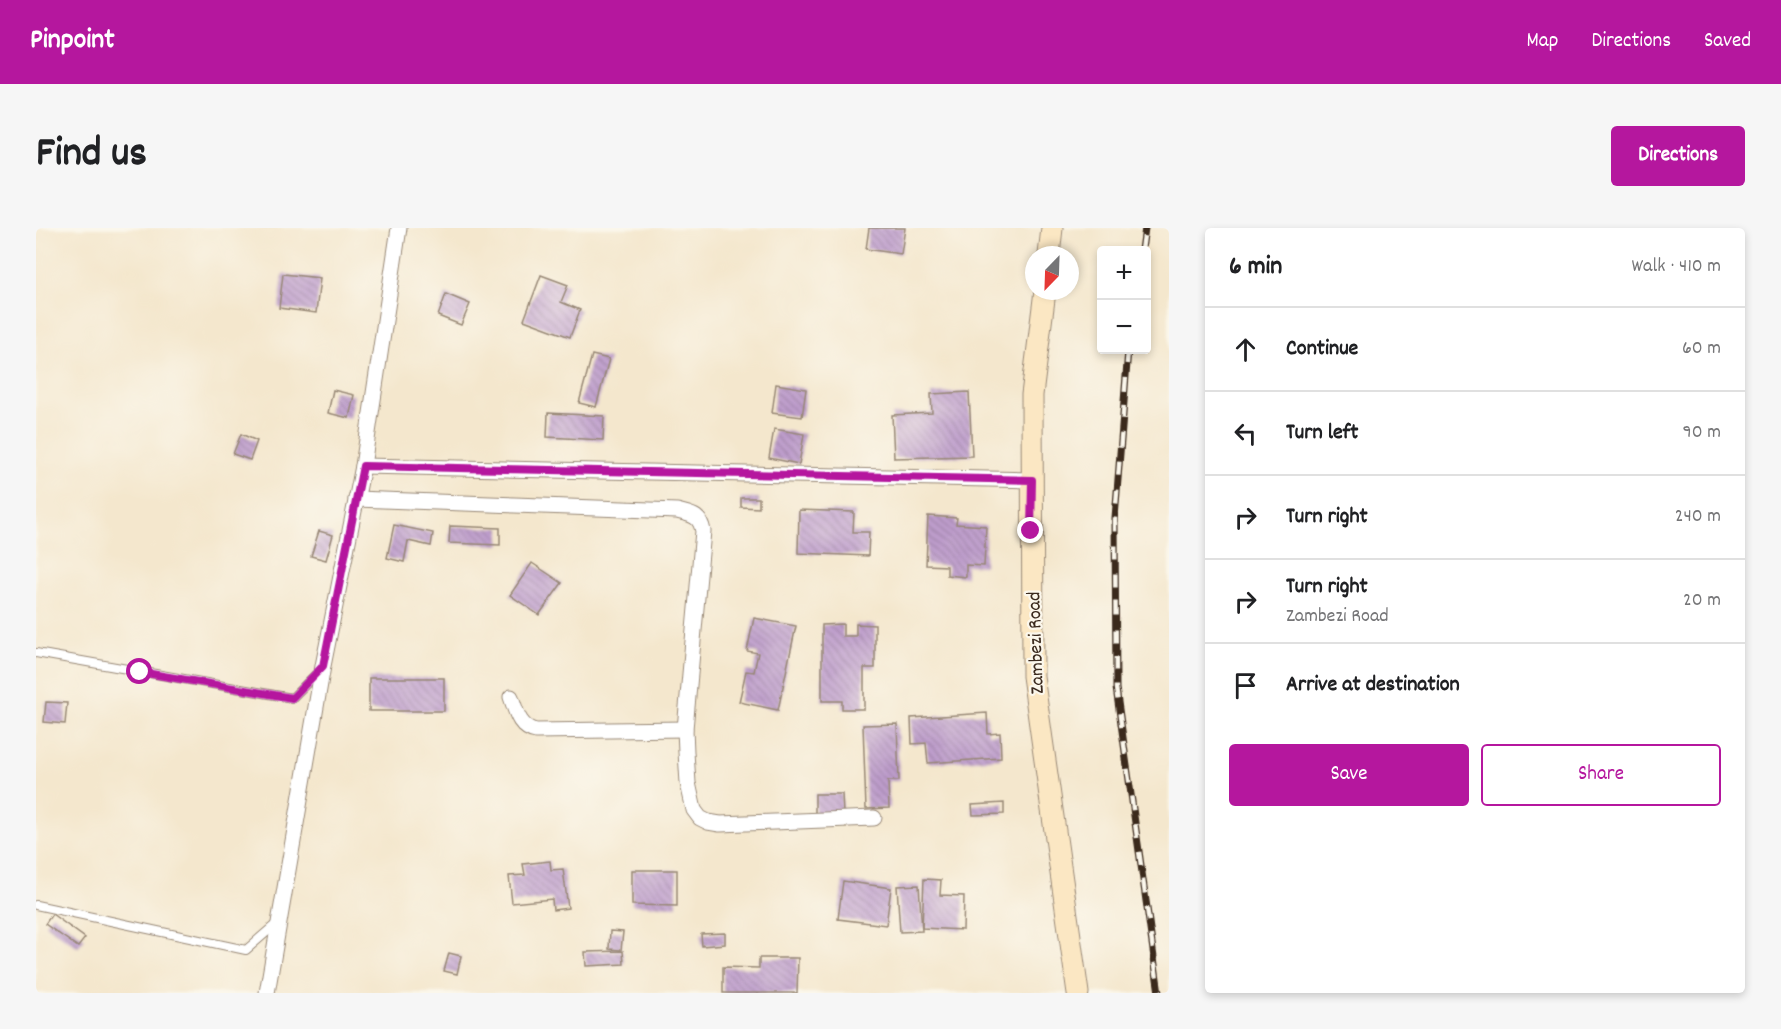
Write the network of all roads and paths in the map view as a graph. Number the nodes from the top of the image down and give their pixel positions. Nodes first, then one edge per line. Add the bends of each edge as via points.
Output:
1 (399, 228) edge
2 (1052, 228) edge
3 (1050, 246) edge
4 (1044, 300) edge
5 (363, 466) junction
6 (1032, 480) junction
7 (356, 499) junction
8 (36, 653) edge
9 (323, 666) junction
10 (511, 697) dead end
11 (684, 729) junction
12 (874, 818) dead end
13 (36, 905) edge
14 (278, 924) junction
15 (267, 993) edge
16 (1078, 993) edge

1 - 5 street
2 - 3 main road
4 - 6 main road, Zambezi Road via 1032,395
5 - 6 street
5 - 7 street
6 - 16 main road, Zambezi Road via 1033,676
7 - 9 street
7 - 11 street via 677,511 692,515 704,531
8 - 9 lane via 292,698
9 - 14 street
10 - 11 street via 520,721 530,730
11 - 12 street via 694,810 708,822
13 - 14 lane via 246,950
14 - 15 street

